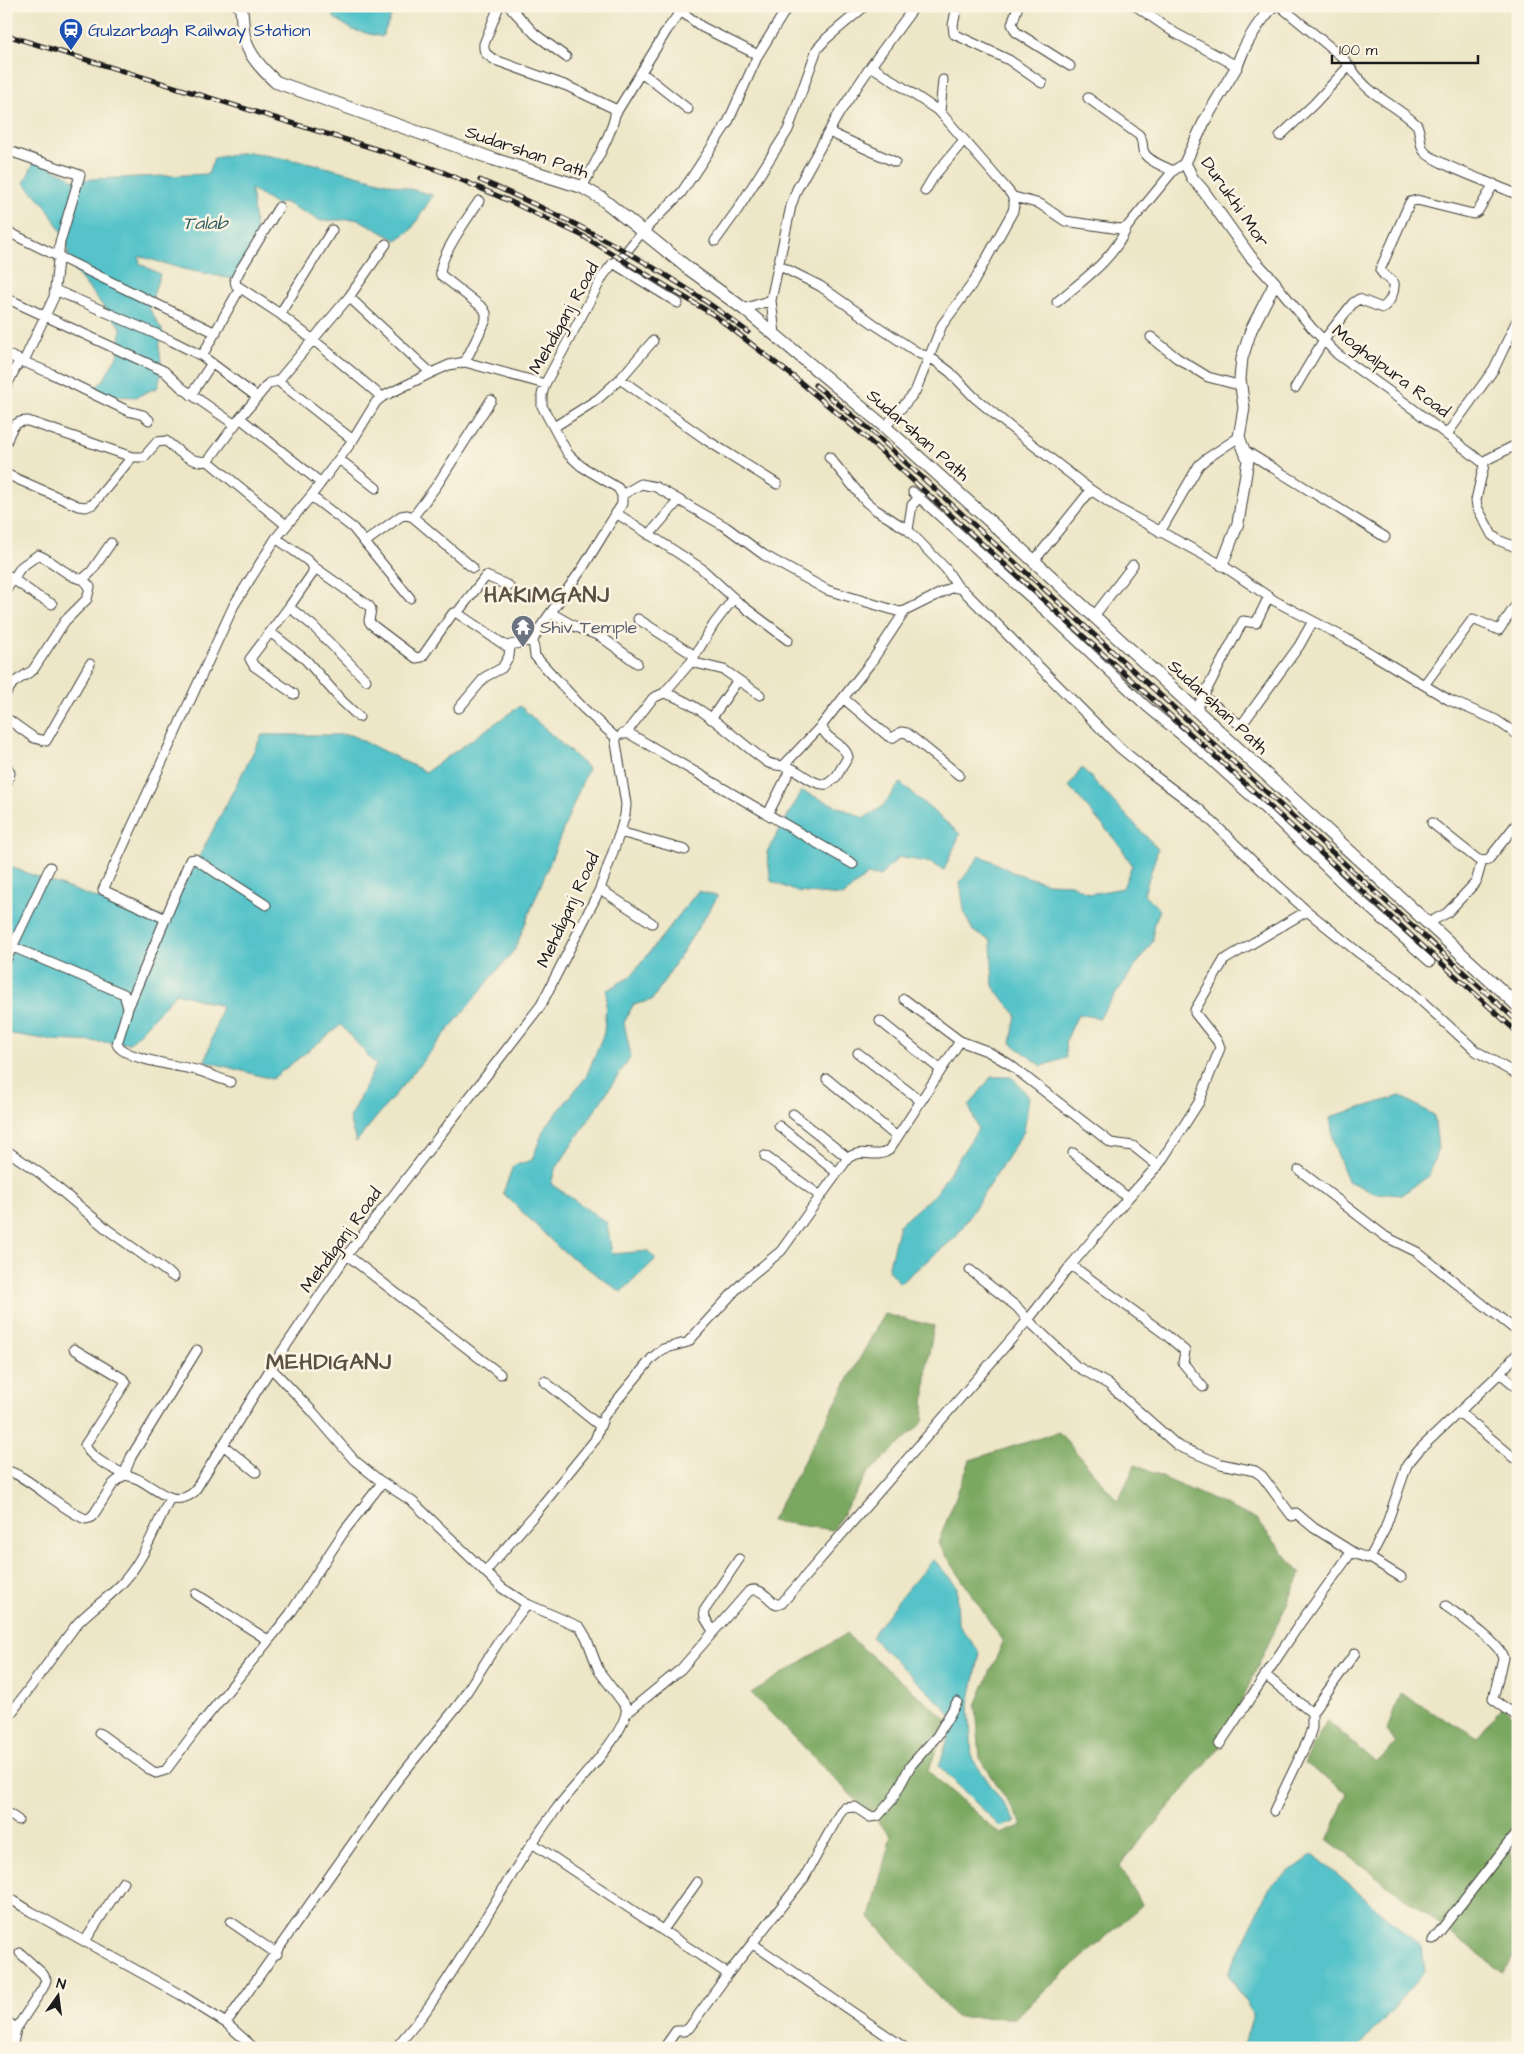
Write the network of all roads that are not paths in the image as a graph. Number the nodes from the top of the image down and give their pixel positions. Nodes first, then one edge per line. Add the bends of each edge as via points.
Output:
1 (499, 6) edge
2 (509, 6) edge
3 (788, 6) edge
4 (865, 6) edge
5 (916, 6) edge
6 (957, 6) edge
7 (1018, 6) edge
8 (1136, 6) edge
9 (241, 7) edge
10 (1273, 7) edge
11 (677, 9) edge
12 (758, 55) junction
13 (566, 57) dead end
14 (871, 66) junction
15 (1070, 66) dead end
16 (1237, 66) junction
17 (1350, 66) junction
18 (641, 72) junction
19 (944, 80) dead end
20 (1042, 83) dead end
21 (1088, 98) dead end
22 (688, 109) dead end
23 (940, 112) junction
24 (616, 113) junction
25 (829, 132) junction
26 (1280, 136) dead end
27 (964, 140) junction
28 (6, 150) edge
29 (895, 162) dead end
30 (1185, 163) junction
31 (1173, 171) junction
32 (1494, 184) junction
33 (582, 187) junction
34 (925, 191) dead end
35 (1518, 195) edge
36 (1014, 197) junction
37 (479, 201) dead end
38 (279, 207) dead end
39 (1127, 227) junction
40 (332, 230) dead end
41 (6, 231) edge
42 (642, 232) junction
43 (715, 241) dead end
44 (386, 244) dead end
45 (59, 256) junction
46 (613, 263) junction
47 (778, 265) junction
48 (1275, 283) junction
49 (240, 288) junction
50 (55, 290) junction
51 (349, 296) junction
52 (6, 298) edge
53 (770, 300) junction
54 (1058, 302) dead end
55 (678, 303) dead end
56 (744, 309) junction
57 (280, 314) junction
58 (45, 318) junction
59 (1518, 318) edge
60 (216, 333) junction
61 (775, 334) junction
62 (1151, 337) dead end
63 (312, 339) junction
64 (653, 341) dead end
65 (1323, 341) junction
66 (6, 354) edge
67 (202, 356) junction
68 (930, 357) junction
69 (21, 362) junction
70 (465, 362) junction
71 (212, 363) junction
72 (431, 374) junction
73 (620, 379) junction
74 (278, 381) junction
75 (545, 384) junction
76 (1242, 386) junction
77 (6, 387) edge
78 (1295, 388) dead end
79 (192, 395) junction
80 (257, 397) junction
81 (382, 398) junction
82 (491, 400) dead end
83 (149, 420) dead end
84 (237, 421) junction
85 (554, 427) junction
86 (885, 427) junction
87 (1447, 434) junction
88 (1239, 438) junction
89 (353, 440) junction
90 (6, 443) edge
91 (1518, 444) edge
92 (1244, 450) junction
93 (132, 457) junction
94 (829, 457) dead end
95 (339, 459) junction
96 (208, 461) junction
97 (1482, 462) junction
98 (6, 474) edge
99 (321, 483) junction
100 (777, 484) dead end
101 (376, 488) dead end
102 (1091, 490) junction
103 (622, 494) junction
104 (312, 496) junction
105 (679, 500) junction
106 (616, 513) junction
107 (413, 518) junction
108 (286, 525) junction
109 (908, 530) junction
110 (1160, 532) junction
111 (650, 535) junction
112 (1385, 537) dead end
113 (276, 538) junction
114 (365, 542) junction
115 (111, 543) dead end
116 (1518, 548) edge
117 (1034, 561) junction
118 (1132, 565) dead end
119 (1222, 565) junction
120 (314, 567) junction
121 (473, 568) dead end
122 (9, 577) edge
123 (84, 579) junction
124 (508, 586) dead end
125 (958, 587) junction
126 (6, 590) edge
127 (1269, 596) junction
128 (410, 598) dead end
129 (734, 598) junction
130 (1518, 602) edge
131 (52, 604) dead end
132 (289, 607) junction
133 (457, 612) junction
134 (905, 612) junction
135 (551, 613) junction
136 (1094, 616) junction
137 (638, 619) dead end
138 (1313, 621) junction
139 (270, 632) junction
140 (532, 640) junction
141 (788, 640) dead end
142 (510, 646) junction
143 (693, 659) junction
144 (90, 664) dead end
145 (637, 664) dead end
146 (366, 680) dead end
147 (738, 680) junction
148 (1424, 685) junction
149 (6, 693) edge
150 (664, 693) junction
151 (294, 694) dead end
152 (760, 695) dead end
153 (1203, 696) junction
154 (843, 698) junction
155 (459, 708) dead end
156 (1196, 710) junction
157 (1224, 712) junction
158 (6, 718) edge
159 (359, 718) dead end
160 (711, 719) junction
161 (822, 726) junction
162 (1215, 728) junction
163 (626, 733) junction
164 (1518, 735) edge
165 (615, 737) junction
166 (6, 765) edge
167 (787, 767) junction
168 (960, 775) dead end
169 (6, 785) edge
170 (768, 814) junction
171 (1518, 822) edge
172 (1432, 823) dead end
173 (620, 832) junction
174 (685, 850) dead end
175 (1482, 861) junction
176 (852, 864) dead end
177 (50, 867) dead end
178 (600, 889) junction
179 (266, 905) dead end
180 (1307, 910) junction
181 (166, 919) junction
182 (652, 923) dead end
183 (1428, 923) junction
184 (9, 945) edge
185 (6, 960) edge
186 (1430, 962) dead end
187 (904, 999) dead end
188 (1518, 1006) edge
189 (128, 1008) junction
190 (880, 1021) dead end
191 (960, 1041) junction
192 (858, 1053) dead end
193 (941, 1070) junction
194 (1518, 1075) edge
195 (827, 1079) dead end
196 (230, 1082) dead end
197 (922, 1101) junction
198 (793, 1114) dead end
199 (779, 1126) dead end
200 (897, 1137) junction
201 (6, 1150) edge
202 (1072, 1153) dead end
203 (765, 1156) dead end
204 (848, 1158) junction
205 (1158, 1166) junction
206 (1299, 1170) dead end
207 (836, 1172) junction
208 (819, 1195) junction
209 (1128, 1198) junction
210 (347, 1255) junction
211 (1071, 1266) junction
212 (970, 1270) dead end
213 (174, 1277) dead end
214 (1028, 1320) junction
215 (1518, 1332) edge
216 (74, 1349) dead end
217 (196, 1350) dead end
218 (1518, 1352) edge
219 (271, 1368) junction
220 (1500, 1373) junction
221 (500, 1374) dead end
222 (544, 1381) dead end
223 (1203, 1387) dead end
224 (1518, 1388) edge
225 (1459, 1412) junction
226 (600, 1426) junction
227 (223, 1445) junction
228 (1514, 1458) dead end
229 (8, 1470) edge
230 (256, 1472) dead end
231 (124, 1474) junction
232 (382, 1482) junction
233 (170, 1498) junction
234 (1354, 1553) junction
235 (1370, 1558) junction
236 (739, 1559) dead end
237 (485, 1572) junction
238 (1401, 1577) dead end
239 (196, 1594) dead end
240 (527, 1604) junction
241 (1446, 1606) dead end
242 (713, 1631) junction
243 (268, 1640) junction
244 (1355, 1653) dead end
245 (1265, 1674) junction
246 (957, 1702) dead end
247 (627, 1713) junction
248 (1312, 1713) junction
249 (1518, 1717) edge
250 (6, 1720) edge
251 (99, 1733) dead end
252 (1220, 1745) dead end
253 (1274, 1811) dead end
254 (6, 1812) edge
255 (18, 1820) dead end
256 (1518, 1831) edge
257 (532, 1843) junction
258 (123, 1882) dead end
259 (697, 1882) dead end
260 (6, 1896) edge
261 (231, 1922) dead end
262 (663, 1930) junction
263 (1434, 1940) dead end
264 (85, 1941) junction
265 (753, 1944) junction
266 (20, 1953) dead end
267 (277, 1954) junction
268 (728, 1974) junction
269 (6, 2020) edge
270 (226, 2023) junction
271 (16, 2029) junction
272 (12, 2048) edge
273 (254, 2048) edge
274 (396, 2048) edge
275 (664, 2048) edge
276 (905, 2048) edge

1 - 24 street via 484,44 486,54 576,90 612,107
2 - 13 street via 535,34
3 - 12 street, Mehdiganj Road
4 - 43 street via 817,49 788,130
5 - 14 street
6 - 20 street via 952,25 954,34 1009,60
7 - 15 street via 1012,24 1016,32
8 - 16 street via 1175,33
9 - 33 main road, Sudarshan Path via 244,39 264,71 276,82
10 - 16 street, Durukhi Mor via 1250,38
10 - 17 street
11 - 12 street via 711,32
11 - 18 street
12 - 42 street, Mehdiganj Road via 728,122 680,193
14 - 23 street
14 - 25 street
16 - 30 street, Durukhi Mor via 1205,120
17 - 26 street
17 - 32 street via 1353,74 1370,90 1417,125 1426,154
18 - 22 street
18 - 24 street
19 - 23 street
21 - 31 street via 1139,135 1147,157
23 - 27 street
24 - 33 street
25 - 29 street
25 - 47 street via 797,189
27 - 34 street
27 - 36 street
28 - 45 street via 80,175 60,242
30 - 31 street
30 - 48 street, Durukhi Mor via 1193,179 1250,256
31 - 39 street
32 - 35 street
32 - 65 street via 1473,214 1418,200 1410,202 1380,270 1394,283 1395,290 1387,305 1382,308 1359,299
33 - 42 main road, Sudarshan Path via 601,198
36 - 39 street via 1040,204 1074,224
36 - 68 street via 1012,211 973,282 942,325
37 - 70 street via 453,242 440,272 486,314
38 - 49 street via 235,280
39 - 54 street via 1111,255
40 - 57 street
41 - 45 street
42 - 46 street, Mehdiganj Road
42 - 56 main road, Sudarshan Path
44 - 51 street
45 - 50 street
45 - 60 street
46 - 55 street
46 - 75 street, Mehdiganj Road
47 - 53 street
47 - 68 street via 820,286 920,354
48 - 65 street, Moghalpura Road
48 - 76 street via 1246,340 1240,379
49 - 57 street
49 - 60 street
50 - 58 street
50 - 67 street
51 - 63 street
51 - 72 street
52 - 58 street
53 - 56 street
53 - 61 street
56 - 61 main road, Sudarshan Path
57 - 63 street
58 - 69 street
58 - 79 street via 164,372
59 - 87 street via 1494,369
60 - 67 street
61 - 86 main road, Sudarshan Path
62 - 76 street via 1208,377
63 - 74 street
63 - 81 street
64 - 73 street
65 - 78 street
65 - 87 street, Moghalpura Road
66 - 69 street
67 - 71 street
68 - 86 street via 915,392
68 - 102 street via 974,397
69 - 77 street
69 - 83 street
70 - 72 street
70 - 75 street
71 - 79 street
71 - 80 street
72 - 81 street
73 - 85 street via 598,399
73 - 100 street via 708,441
74 - 80 street via 269,383
74 - 89 street
75 - 85 street, Mehdiganj Road via 541,401
76 - 88 street via 1244,408
79 - 84 street
80 - 84 street
81 - 89 street via 372,408
82 - 107 street
84 - 96 street
84 - 99 street
85 - 103 street, Mehdiganj Road via 568,454
86 - 117 main road, Sudarshan Path
87 - 97 street, Moghalpura Road
88 - 92 street
88 - 110 street via 1199,466
89 - 95 street
90 - 93 street via 20,420
91 - 97 street
92 - 112 street
92 - 119 street via 1248,460 1238,524
93 - 96 street via 144,457 161,441 166,441 191,460
93 - 98 street via 93,504 86,507
94 - 109 street via 866,502
95 - 99 street
95 - 101 street
96 - 108 street
97 - 116 street via 1477,507 1492,535
99 - 104 street
102 - 110 street
102 - 117 street
103 - 105 street via 647,484
103 - 106 street via 622,504
104 - 108 street
104 - 114 street via 353,528
105 - 111 street
105 - 134 street via 726,527 764,555 827,590
106 - 111 street
106 - 135 street
107 - 114 street via 401,516
107 - 121 street
108 - 113 street
109 - 125 street via 946,569
109 - 186 street via 917,494
110 - 119 street
111 - 129 street via 701,568
113 - 120 street
113 - 181 street via 234,605 103,890
114 - 128 street
115 - 123 street
117 - 136 main road, Sudarshan Path
118 - 136 street
119 - 127 street
120 - 132 street
120 - 133 street via 369,606 371,624 416,658 422,657 453,613
122 - 123 street via 38,555 73,577
122 - 126 street
122 - 131 street
123 - 149 street via 90,587 87,599 65,621 33,670 13,683
124 - 133 street via 486,576
125 - 134 street
125 - 180 street via 967,592 1120,748 1209,818
127 - 138 street
127 - 153 street via 1256,623 1243,621
129 - 141 street
129 - 143 street
130 - 148 street via 1499,630 1473,619
132 - 139 street
132 - 146 street via 312,625
133 - 142 street via 502,644
134 - 154 street
135 - 140 street
135 - 145 street via 600,636
136 - 156 main road, Sudarshan Path
137 - 143 street
138 - 148 street
138 - 157 street via 1243,723 1239,724
139 - 151 street via 252,654 250,662
139 - 159 street via 306,660
140 - 142 street
140 - 165 street via 535,656
142 - 155 street via 502,668 485,677
143 - 147 street via 724,670
143 - 150 street
144 - 158 street via 46,741 34,738
147 - 152 street
147 - 160 street
148 - 164 street via 1449,700 1496,720
150 - 160 street
150 - 163 street via 653,698
153 - 156 street
153 - 157 street
154 - 161 street
154 - 168 street via 888,736 892,738 901,732 907,733
156 - 162 main road, Sudarshan Path
157 - 162 street
160 - 167 street via 768,763
161 - 167 street
161 - 167 street via 824,732 848,753 836,777 830,783 818,784
162 - 183 main road, Sudarshan Path
163 - 165 street
163 - 170 street
165 - 173 street, Mehdiganj Road via 626,804
166 - 169 street via 10,773
167 - 170 street
170 - 176 street
171 - 175 street via 1488,860
172 - 175 street
173 - 174 street
173 - 178 street, Mehdiganj Road
175 - 183 street via 1476,882 1446,913
177 - 184 street
178 - 182 street
178 - 210 street, Mehdiganj Road via 541,1005
179 - 181 street via 195,859 190,860
180 - 194 street via 1402,983 1476,1051
180 - 205 street via 1224,960 1194,1010 1218,1042 1219,1053 1199,1102
181 - 189 street
183 - 188 main road, Sudarshan Path
184 - 185 street
184 - 189 street via 119,991 124,994
187 - 191 street
189 - 196 street via 117,1044 121,1051 167,1066 197,1070
190 - 193 street
191 - 193 street
191 - 205 street via 1004,1060 1110,1143 1133,1146
192 - 197 street
193 - 197 street
195 - 200 street
197 - 200 street
198 - 204 street
199 - 207 street
200 - 204 street via 885,1153 854,1153
201 - 213 street
202 - 209 street
203 - 208 street
204 - 207 street
205 - 209 street
206 - 215 street via 1386,1237 1417,1252
207 - 208 street
208 - 226 street via 781,1251 743,1282 688,1342 657,1351 604,1416
209 - 211 street
210 - 219 street, Mehdiganj Road
210 - 221 street
211 - 214 street
211 - 223 street via 1185,1351 1183,1362
212 - 214 street via 1017,1307
214 - 234 street via 1076,1366 1108,1384 1178,1446 1216,1462 1255,1471 1294,1514
214 - 242 street via 782,1603 777,1605 759,1591 752,1590
216 - 231 street via 126,1382 84,1445
217 - 231 street
218 - 220 street
219 - 227 street, Mehdiganj Road
219 - 232 street via 354,1460
220 - 224 street
220 - 225 street
222 - 226 street
225 - 228 street
225 - 235 street via 1407,1465 1385,1529
226 - 237 street via 595,1440
227 - 230 street
227 - 233 street, Mehdiganj Road via 194,1492 178,1500
229 - 231 street via 86,1519 94,1514 113,1484
231 - 233 street
232 - 237 street via 413,1502
232 - 243 street via 345,1530 290,1614
233 - 250 street via 135,1568 76,1624
234 - 235 street
234 - 245 street via 1327,1583
235 - 238 street
236 - 242 street via 705,1608 705,1618
237 - 240 street
239 - 243 street
240 - 247 street via 580,1627 599,1671
240 - 267 street via 459,1704 396,1782
241 - 249 street via 1502,1653 1493,1699
242 - 247 street via 681,1668
243 - 251 street via 166,1770 152,1771
244 - 248 street
245 - 248 street
245 - 252 street
246 - 265 street via 937,1736 914,1760 892,1800 878,1816 870,1817 855,1807 841,1811 804,1878
247 - 257 street via 618,1734
248 - 253 street via 1308,1740
254 - 255 street
256 - 263 street
257 - 262 street
257 - 274 street via 430,2004
258 - 264 street
259 - 262 street
260 - 264 street
261 - 267 street
262 - 268 street
264 - 270 street
265 - 268 street
265 - 276 street
266 - 271 street via 46,1980
267 - 270 street
268 - 275 street via 689,2028 676,2031
269 - 271 street
270 - 273 street
271 - 272 street

